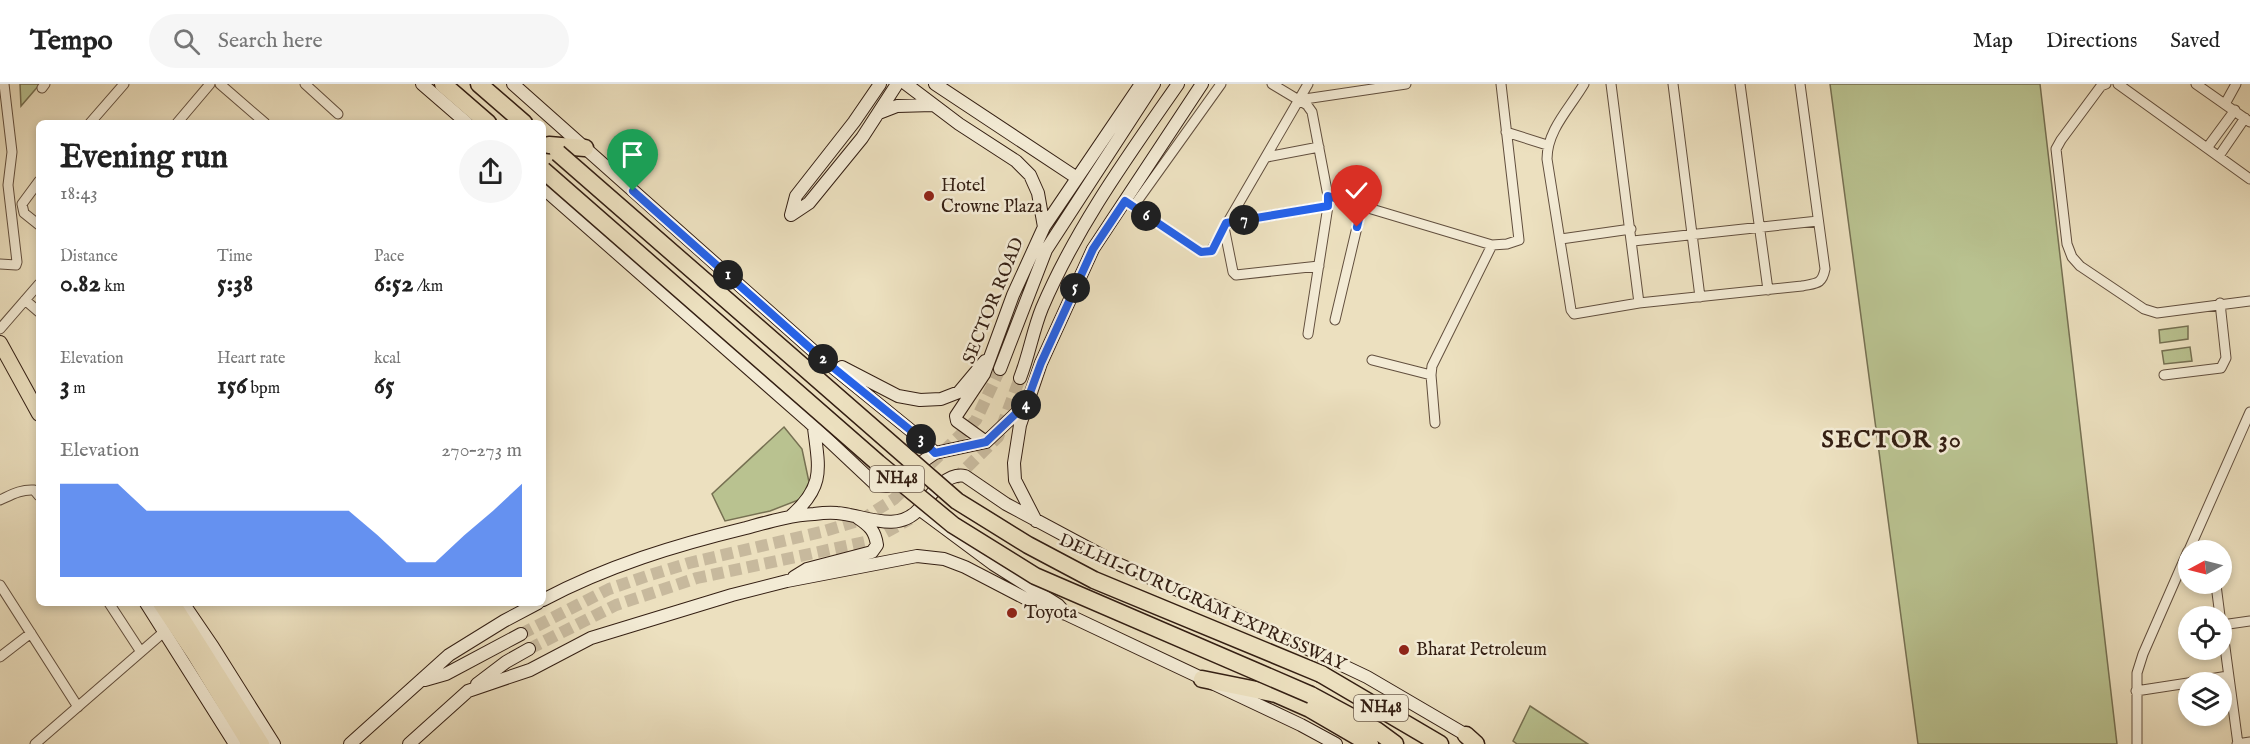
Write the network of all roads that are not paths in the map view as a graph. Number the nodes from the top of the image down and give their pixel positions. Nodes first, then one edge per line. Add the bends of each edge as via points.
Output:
1 (4, 84) edge
2 (124, 84) edge
3 (210, 84) edge
4 (220, 84) edge
5 (305, 84) edge
6 (422, 84) edge
7 (438, 84) edge
8 (443, 84) edge
9 (480, 84) edge
10 (513, 84) edge
11 (880, 84) edge
12 (897, 84) edge
13 (906, 84) edge
14 (935, 84) edge
15 (1141, 84) edge
16 (1154, 84) edge
17 (1178, 84) edge
18 (1202, 84) edge
19 (1221, 84) edge
20 (1272, 84) edge
21 (1308, 84) edge
22 (1406, 84) edge
23 (1501, 84) edge
24 (1611, 84) edge
25 (1673, 84) edge
26 (1740, 84) edge
27 (1800, 84) edge
28 (2106, 84) edge
29 (2118, 84) edge
30 (2196, 84) edge
31 (2236, 84) edge
32 (1580, 86) edge
33 (2209, 87) edge
34 (871, 90) edge
35 (531, 100) junction
36 (1298, 100) junction
37 (2225, 104) junction
38 (933, 105) junction
39 (2235, 110) junction
40 (879, 113) junction
41 (338, 114) dead end
42 (93, 120) edge
43 (180, 120) edge
44 (262, 120) edge
45 (465, 120) edge
46 (467, 120) edge
47 (485, 120) edge
48 (521, 120) edge
49 (530, 120) edge
50 (2248, 120) edge
51 (1506, 132) junction
52 (1547, 145) junction
53 (550, 146) edge
54 (1319, 147) junction
55 (585, 148) junction
56 (2207, 148) junction
57 (2218, 156) junction
58 (1267, 157) junction
59 (546, 173) edge
60 (1077, 178) junction
61 (2250, 179) edge
62 (36, 185) edge
63 (546, 191) edge
64 (1328, 201) junction
65 (1129, 204) junction
66 (1362, 206) junction
67 (1818, 221) junction
68 (36, 223) edge
69 (1225, 225) junction
70 (1044, 227) junction
71 (1760, 228) junction
72 (1631, 229) junction
73 (1693, 235) junction
74 (1560, 238) junction
75 (1632, 242) junction
76 (1492, 245) junction
77 (0, 264) edge
78 (1319, 266) junction
79 (36, 287) edge
80 (1768, 290) junction
81 (1700, 297) junction
82 (25, 300) junction
83 (2250, 301) edge
84 (1639, 303) junction
85 (2220, 303) junction
86 (36, 309) edge
87 (1335, 320) dead end
88 (0, 329) edge
89 (1308, 334) dead end
90 (0, 343) edge
91 (991, 353) junction
92 (819, 356) junction
93 (0, 359) edge
94 (1372, 360) dead end
95 (1000, 369) tunnel mouth
96 (1431, 375) junction
97 (2164, 375) dead end
98 (1020, 378) tunnel mouth
99 (1026, 404) junction
100 (36, 409) edge
101 (2250, 412) edge
102 (36, 420) edge
103 (1435, 423) dead end
104 (814, 428) junction
105 (986, 442) junction
106 (935, 453) junction
107 (36, 492) edge
108 (0, 500) edge
109 (919, 509) junction
110 (854, 515) junction
111 (790, 517) junction
112 (1036, 521) junction
113 (2194, 540) edge
114 (2178, 576) edge
115 (788, 581) junction
116 (0, 585) edge
117 (546, 599) edge
118 (111, 606) edge
119 (148, 606) edge
120 (162, 606) edge
121 (175, 606) edge
122 (185, 606) edge
123 (532, 606) edge
124 (1066, 614) junction
125 (2250, 621) edge
126 (2232, 624) edge
127 (165, 631) junction
128 (31, 633) junction
129 (521, 634) tunnel mouth
130 (529, 649) tunnel mouth
131 (141, 652) junction
132 (0, 657) edge
133 (1202, 678) junction
134 (421, 681) junction
135 (2178, 685) edge
136 (468, 690) junction
137 (2136, 691) junction
138 (2232, 706) edge
139 (78, 707) junction
140 (373, 721) junction
141 (1471, 740) edge
142 (2250, 742) edge
143 (34, 744) edge
144 (235, 744) edge
145 (249, 744) edge
146 (262, 744) edge
147 (274, 744) edge
148 (350, 744) edge
149 (357, 744) edge
150 (409, 744) edge
151 (1335, 744) edge
152 (1370, 744) edge
153 (1395, 744) edge
154 (1440, 744) edge
155 (1482, 744) edge
156 (2138, 744) edge
157 (2237, 744) edge

1 - 77 street via 12,152 8,185 17,262 16,266
2 - 42 street
3 - 43 street
4 - 44 street
5 - 41 street
6 - 45 main road
7 - 46 highway
8 - 47 highway
9 - 48 highway
10 - 35 main road
11 - 34 main road
12 - 40 main road
13 - 38 main road
14 - 60 main road
15 - 60 main road, SECTOR ROAD
16 - 95 main road via 1046,250
17 - 98 main road via 1103,192 1068,252 1041,310
18 - 65 main road
19 - 65 street
20 - 36 street
21 - 36 street
22 - 36 street
23 - 51 street
24 - 72 street
25 - 73 street
26 - 71 street
27 - 67 street
28 - 85 street via 2056,149 2067,244 2072,257 2144,309 2157,313
29 - 56 street
30 - 33 street
31 - 37 street
32 - 52 street
33 - 37 street
34 - 40 main road via 854,122 796,196 791,215 809,203
35 - 49 main road
35 - 55 main road
36 - 54 street via 1312,112
36 - 58 street
37 - 39 street
38 - 40 main road via 897,106
38 - 70 main road via 1016,161 1030,175 1038,193
39 - 50 street
39 - 56 street
50 - 57 street
51 - 52 street
51 - 76 street via 1519,240
52 - 74 street
53 - 55 highway
53 - 154 highway, DELHI-GURUGRAM EXPRESSWAY / NH48, bridge via 957,501 1028,545 1094,579 1322,674
54 - 58 street
54 - 64 street
55 - 92 main road
56 - 57 street
57 - 61 street
58 - 69 street
59 - 153 highway, NH48, bridge via 953,525 1035,576 1311,694
60 - 70 main road, SECTOR ROAD
62 - 68 street via 22,204 24,213
63 - 104 main road
64 - 66 street
64 - 69 street
64 - 78 street
65 - 69 street via 1201,252 1212,251
65 - 99 main road via 1093,249
66 - 76 street
66 - 87 street
67 - 71 street
67 - 80 street via 1823,278 1802,286
69 - 78 street via 1236,275
70 - 91 main road, SECTOR ROAD
71 - 73 street
71 - 80 street
72 - 74 street
72 - 75 street
73 - 75 street
73 - 81 street
74 - 84 street via 1574,314
75 - 84 street
76 - 96 street
78 - 89 street
79 - 82 street
80 - 81 street
81 - 84 street
82 - 86 street
82 - 88 street
83 - 85 street
85 - 97 street via 2225,363 2221,368
90 - 100 main road
91 - 92 main road via 959,392 941,399 920,400 898,396
91 - 105 main road, SECTOR ROAD via 984,374 956,417
92 - 106 main road
93 - 102 main road
94 - 96 street
96 - 103 street
99 - 105 main road
99 - 112 main road via 1016,441 1014,480
101 - 113 street
104 - 106 main road via 879,486 887,486
104 - 111 main road via 818,476 807,502
105 - 106 main road
107 - 108 street via 19,491
109 - 110 main road via 902,521
109 - 112 main road via 949,478 957,475 965,476
109 - 124 main road
110 - 111 main road via 834,512
110 - 115 main road via 876,534 877,545 872,552 807,569
111 - 117 main road via 622,564
112 - 141 main road via 1118,564 1367,677
114 - 137 street via 2143,654
115 - 124 main road via 917,556 944,559 1044,608
115 - 136 main road via 591,638 530,670
116 - 128 street
118 - 131 street
119 - 127 main road
120 - 145 main road
121 - 146 main road
122 - 147 main road
123 - 134 main road via 449,655
124 - 133 main road
125 - 126 street
127 - 131 street
127 - 144 main road
128 - 132 street
128 - 139 street
129 - 134 main road via 446,674
130 - 136 main road
131 - 139 street
133 - 151 main road
133 - 152 highway via 1276,694
134 - 140 main road
135 - 137 street
136 - 150 main road
137 - 156 street
138 - 157 street
139 - 143 street
140 - 148 main road
140 - 149 main road
141 - 155 main road
142 - 157 street

